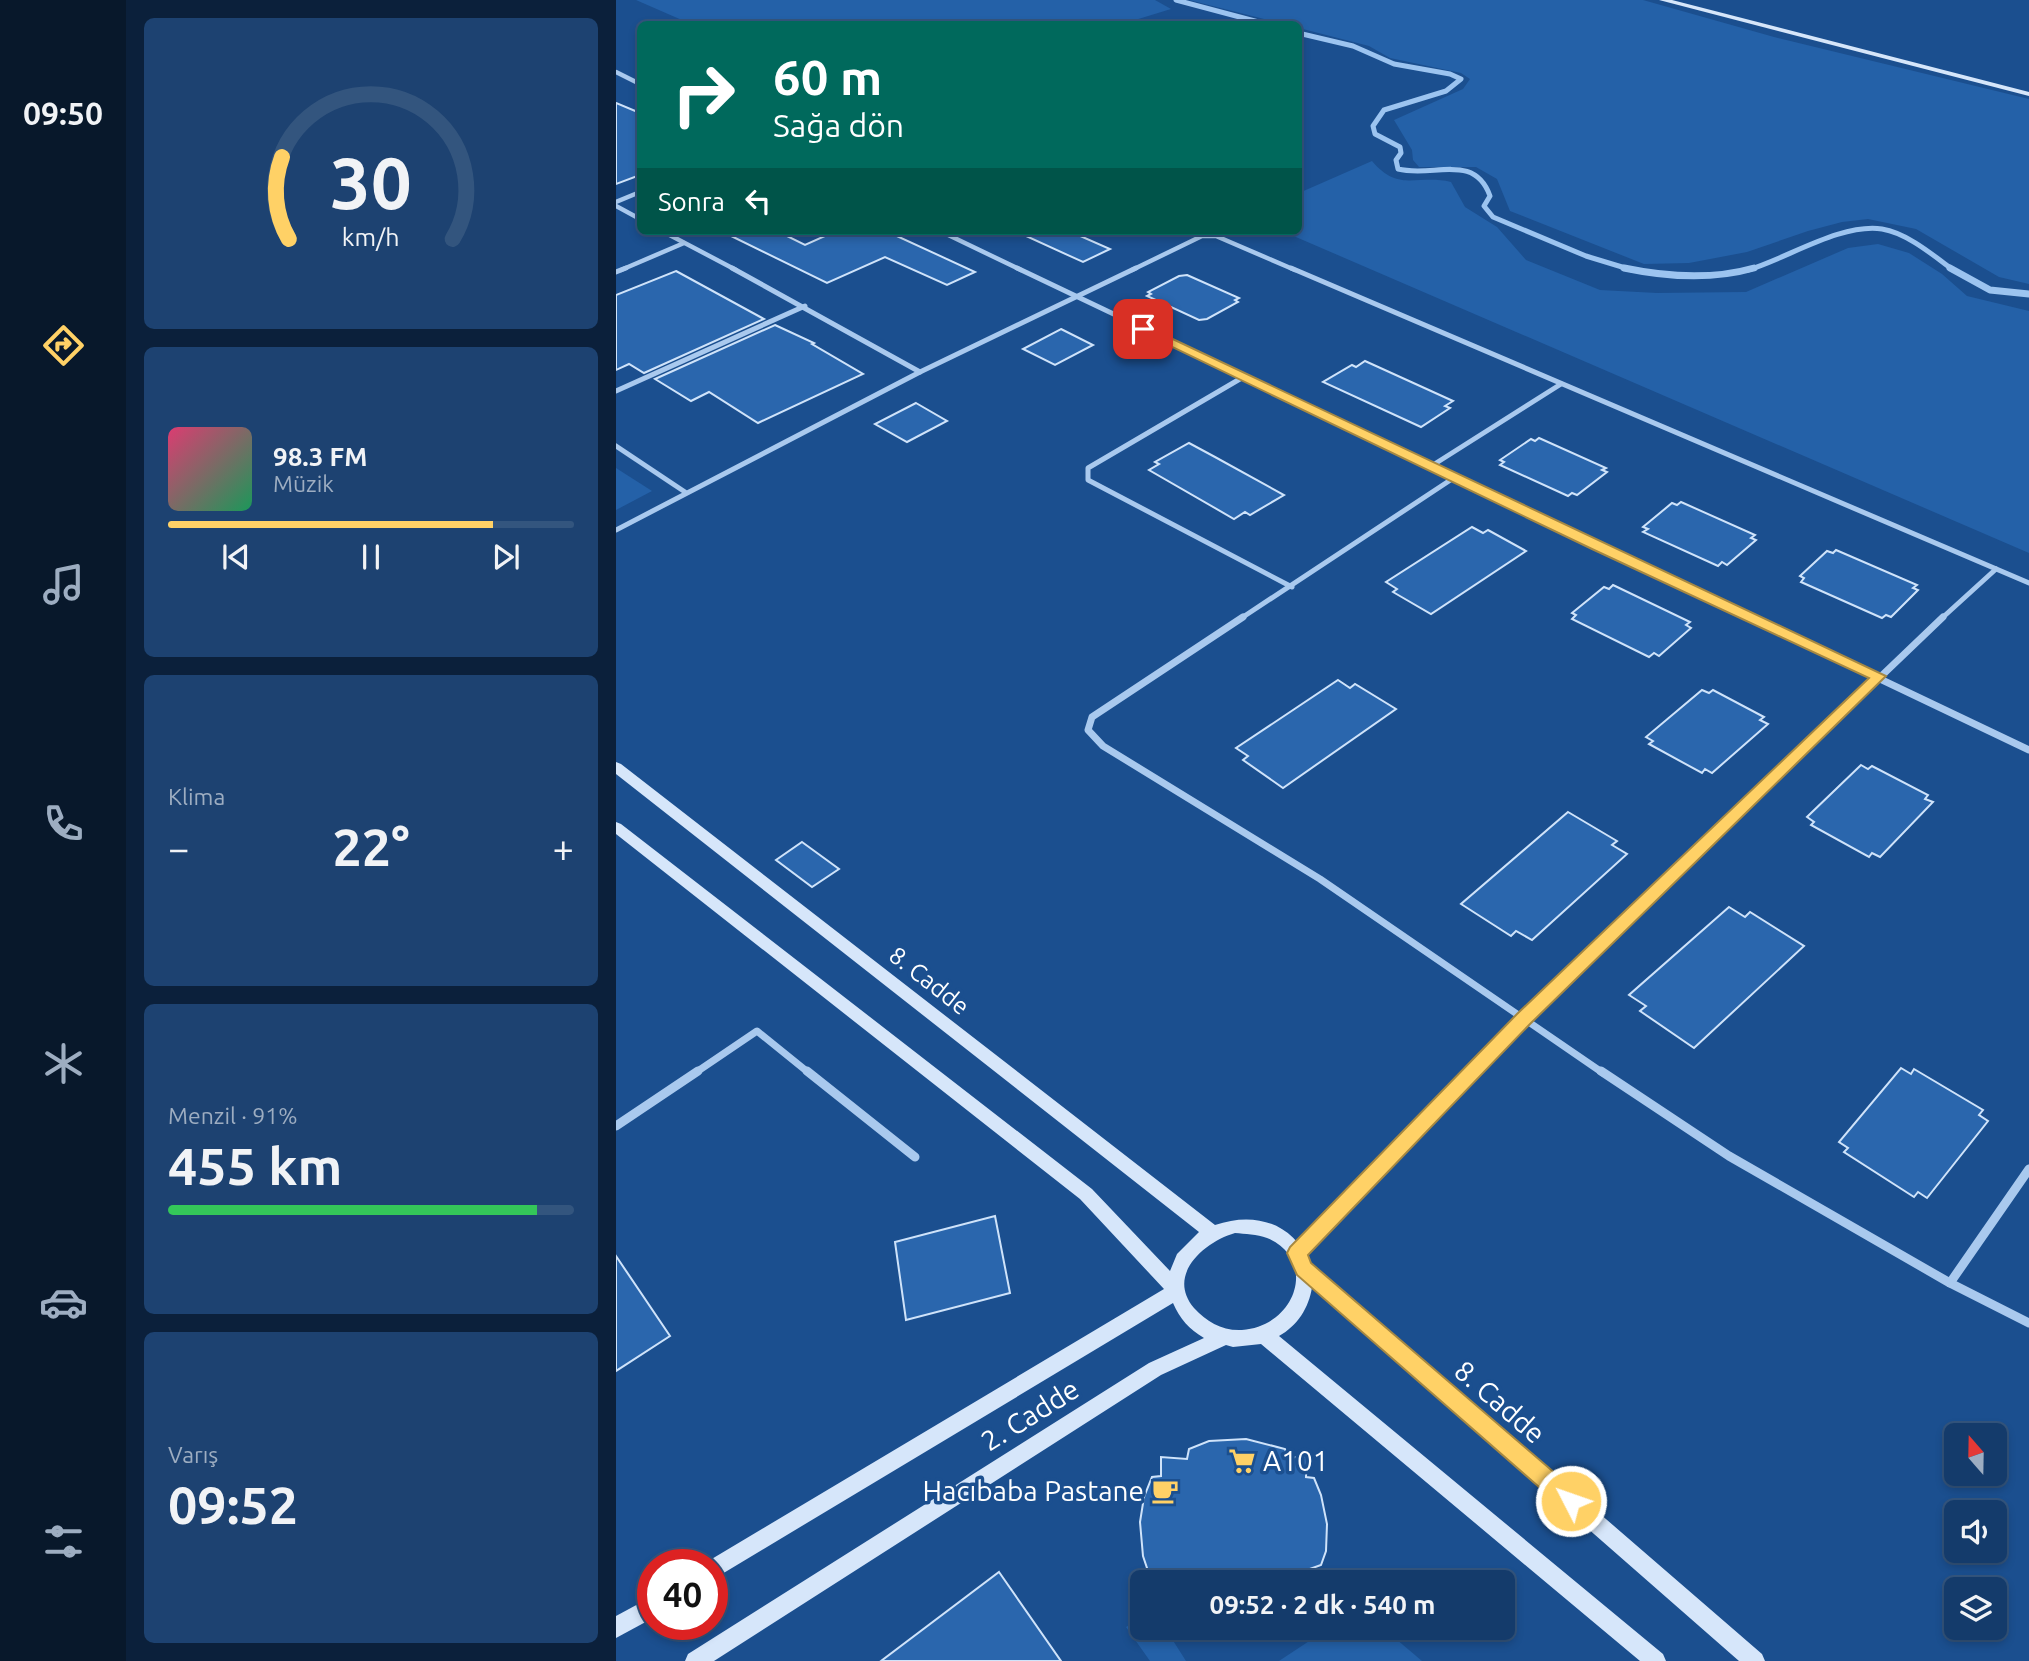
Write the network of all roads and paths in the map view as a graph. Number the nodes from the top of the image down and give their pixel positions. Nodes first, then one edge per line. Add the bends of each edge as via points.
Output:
1 (1663, 0) edge
2 (616, 72) edge
3 (637, 82) edge
4 (2029, 94) edge
5 (637, 194) edge
6 (616, 204) edge
7 (637, 217) edge
8 (669, 235) edge
9 (948, 235) edge
10 (684, 243) junction
11 (616, 272) edge
12 (1076, 298) junction
13 (805, 306) junction
14 (920, 372) junction
15 (1245, 376) junction
16 (1561, 384) junction
17 (616, 391) edge
18 (616, 446) edge
19 (1433, 465) junction
20 (1455, 477) junction
21 (685, 492) junction
22 (616, 530) edge
23 (1996, 569) junction
24 (2029, 583) edge
25 (1292, 587) junction
26 (1879, 676) junction
27 (2029, 750) edge
28 (616, 767) edge
29 (616, 827) edge
30 (1523, 1019) junction
31 (616, 1126) edge
32 (915, 1157) dead end
33 (2029, 1169) edge
34 (1212, 1233) junction
35 (1301, 1261) junction
36 (1950, 1283) junction
37 (1177, 1291) junction
38 (2029, 1323) edge
39 (1264, 1335) junction
40 (1222, 1338) junction
41 (728, 1560) edge
42 (637, 1616) edge
43 (616, 1628) edge
44 (695, 1661) edge
45 (1656, 1661) edge
46 (1755, 1661) edge

1 - 4 street
2 - 3 street
5 - 6 street
6 - 7 street
8 - 10 street
9 - 12 street
10 - 11 street
10 - 13 street
12 - 14 street
12 - 15 street
12 - 16 street via 1202,236 1216,236
13 - 14 street
13 - 17 street
14 - 21 street
15 - 19 street
15 - 25 street via 1088,468 1088,480
16 - 19 street
16 - 23 street
18 - 21 street
19 - 20 street
20 - 25 street
20 - 26 street
21 - 22 street
23 - 24 street
23 - 26 street
25 - 30 street via 1092,717 1088,730 1103,746 1320,879
26 - 27 street
26 - 30 street
28 - 34 street, 8. Cadde
29 - 37 street via 1086,1194
30 - 35 street
30 - 36 street via 1729,1156
31 - 32 street via 757,1031
33 - 36 street
34 - 35 street via 1235,1226 1260,1227 1281,1237
34 - 37 street via 1184,1257
35 - 39 street via 1305,1285 1301,1300 1286,1320
35 - 46 street, 8. Cadde
36 - 38 street
37 - 40 street via 1192,1321
37 - 41 street, 2. Cadde
39 - 40 street
39 - 45 street
40 - 44 street, 2. Cadde via 1155,1370
42 - 43 street

